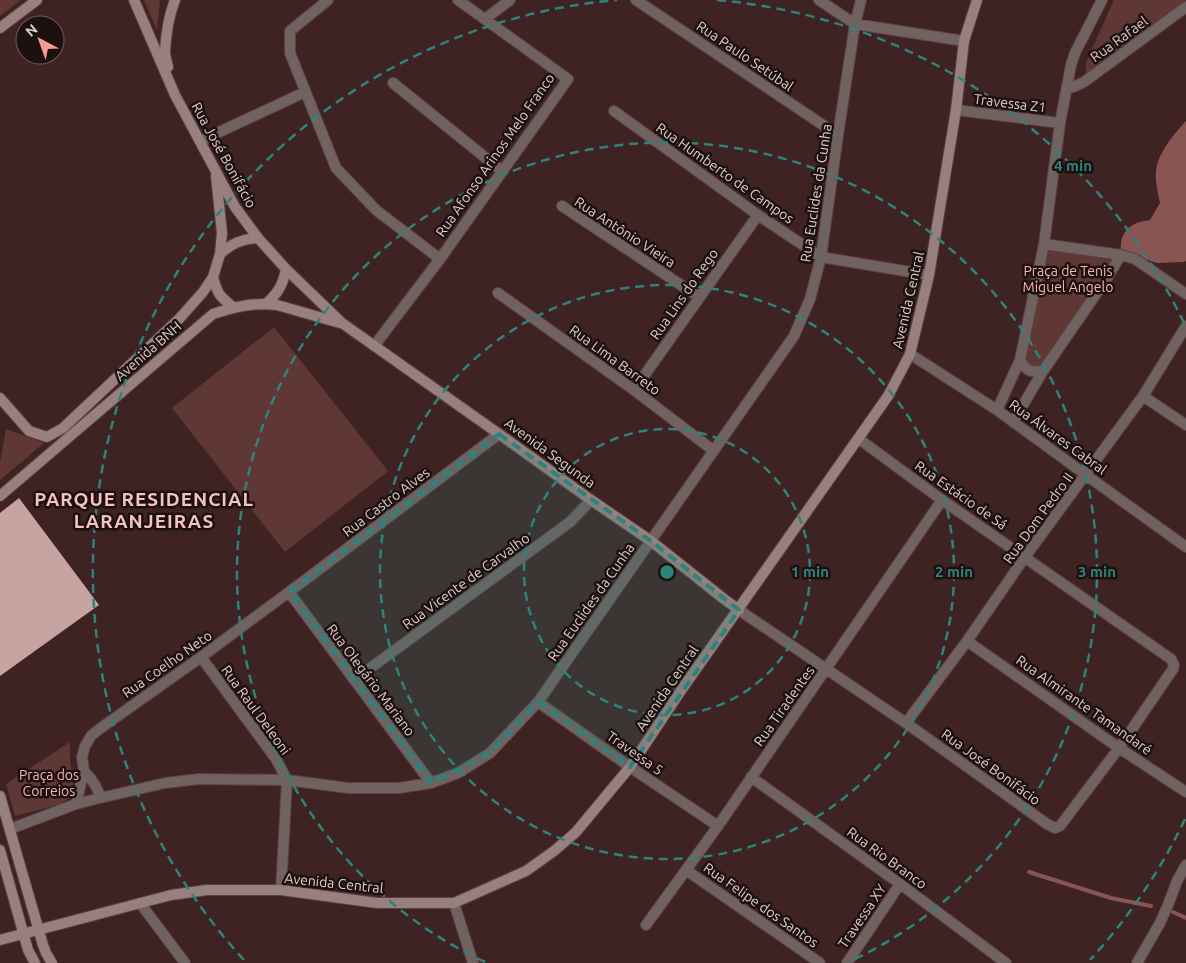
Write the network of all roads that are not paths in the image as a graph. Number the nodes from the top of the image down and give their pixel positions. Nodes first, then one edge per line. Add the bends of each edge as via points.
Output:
1 (38, 0) edge
2 (134, 0) edge
3 (175, 0) edge
4 (328, 0) edge
5 (458, 0) edge
6 (510, 0) edge
7 (636, 0) edge
8 (819, 0) edge
9 (862, 0) edge
10 (976, 0) edge
11 (1102, 0) edge
12 (1186, 7) edge
13 (485, 19) junction
14 (855, 24) junction
15 (0, 28) edge
16 (964, 41) junction
17 (393, 83) dead end
18 (1067, 88) junction
19 (305, 92) junction
20 (175, 95) junction
21 (956, 110) junction
22 (614, 111) dead end
23 (1060, 123) junction
24 (838, 135) junction
25 (200, 141) junction
26 (502, 171) junction
27 (216, 173) junction
28 (562, 206) dead end
29 (758, 214) junction
30 (258, 238) junction
31 (1044, 244) junction
32 (220, 254) junction
33 (1121, 255) junction
34 (822, 257) junction
35 (440, 259) junction
36 (286, 269) junction
37 (929, 275) junction
38 (213, 276) junction
39 (498, 293) dead end
40 (1186, 294) edge
41 (699, 297) junction
42 (266, 304) junction
43 (233, 307) junction
44 (342, 323) junction
45 (1186, 326) edge
46 (374, 346) junction
47 (910, 354) junction
48 (1020, 360) junction
49 (1043, 371) junction
50 (634, 390) junction
51 (1142, 396) junction
52 (0, 398) edge
53 (997, 410) junction
54 (1013, 422) junction
55 (1186, 425) edge
56 (499, 434) junction
57 (859, 439) junction
58 (714, 451) junction
59 (1086, 475) junction
60 (0, 496) edge
61 (591, 500) junction
62 (942, 500) junction
63 (651, 541) junction
64 (1186, 547) edge
65 (1025, 557) junction
66 (289, 592) junction
67 (739, 610) junction
68 (967, 640) junction
69 (201, 657) junction
70 (1171, 659) joint
71 (827, 668) junction
72 (354, 680) junction
73 (538, 702) junction
74 (906, 723) junction
75 (1119, 748) junction
76 (630, 767) junction
77 (84, 771) junction
78 (751, 777) junction
79 (287, 780) junction
80 (431, 783) junction
81 (1186, 792) edge
82 (0, 796) edge
83 (100, 798) junction
84 (76, 804) junction
85 (718, 826) junction
86 (10, 829) junction
87 (0, 850) edge
88 (1186, 865) edge
89 (686, 870) junction
90 (900, 884) junction
91 (282, 890) junction
92 (454, 902) junction
93 (140, 903) junction
94 (646, 925) dead end
95 (39, 930) junction
96 (24, 934) junction
97 (0, 940) edge
98 (36, 963) edge
99 (52, 963) edge
100 (185, 963) edge
101 (473, 963) edge
102 (820, 963) edge
103 (847, 963) edge
104 (1006, 963) edge
105 (1136, 963) edge

1 - 15 street
2 - 20 street, Rua José Bonifácio
3 - 20 street via 165,53
4 - 19 street via 290,32 290,53
5 - 13 street, Rua Afonso Arinos Melo Franco
6 - 13 street
7 - 24 street, Rua Paulo Setúbal
8 - 14 street
9 - 14 street, Rua Euclides da Cunha
10 - 16 street, Avenida Central
11 - 18 street via 1075,53
12 - 18 street, Rua Rafael via 1084,82
13 - 26 street, Rua Afonso Arinos Melo Franco via 568,79
14 - 16 street
14 - 24 street, Rua Euclides da Cunha
16 - 21 street, Avenida Central
17 - 26 street
18 - 23 street
19 - 25 street
19 - 35 street via 336,168 376,210
20 - 25 street, Rua José Bonifácio
21 - 23 street, Travessa Z1
21 - 37 street, Avenida Central
22 - 29 street, Rua Humberto de Campos
23 - 31 street
24 - 34 street, Rua Euclides da Cunha
25 - 27 street, Rua José Bonifácio
26 - 35 street, Rua Afonso Arinos Melo Franco
27 - 30 street, Rua José Bonifácio
27 - 32 street, Avenida BNH via 222,233
28 - 41 street, Rua Antônio Vieira
29 - 34 street, Rua Humberto de Campos
29 - 41 street, Rua Lins do Rego
30 - 32 street via 237,242
30 - 36 street, Rua José Bonifácio
31 - 33 street
31 - 48 street
32 - 38 street, Avenida BNH
33 - 40 street via 1144,264
33 - 49 street
34 - 37 street
34 - 58 street, Rua Euclides da Cunha via 810,299 794,336
35 - 46 street, Rua Afonso Arinos Melo Franco
36 - 42 street via 281,285
36 - 44 street, Rua José Bonifácio
37 - 47 street, Avenida Central
38 - 43 street via 220,296
38 - 52 street, Avenida BNH via 179,319 63,428 47,436 29,431
39 - 50 street, Rua Lima Barreto
41 - 50 street, Rua Lins do Rego
42 - 43 street, Avenida BNH
42 - 44 street, Avenida BNH
43 - 60 street, Avenida BNH via 213,314
44 - 46 street, Avenida Segunda
45 - 51 street, Rua Dom Pedro II
46 - 56 street, Avenida Segunda
47 - 53 street, Rua Álvares Cabral
47 - 57 street, Avenida Central via 888,396
48 - 49 street via 1028,370
48 - 53 street
49 - 54 street
50 - 58 street, Rua Lima Barreto
51 - 55 street
51 - 59 street, Rua Dom Pedro II
53 - 54 street, Rua Álvares Cabral
54 - 59 street, Rua Álvares Cabral
56 - 61 street, Avenida Segunda
56 - 66 street, Rua Castro Alves
57 - 62 street, Rua Estácio de Sá
57 - 67 street, Avenida Central
58 - 63 street, Rua Euclides da Cunha
59 - 64 street, Rua Álvares Cabral
59 - 65 street, Rua Dom Pedro II
61 - 63 street, Avenida Segunda
61 - 72 street, Rua Vicente de Carvalho via 570,522
62 - 65 street, Rua Estácio de Sá
62 - 71 street, Rua Tiradentes
63 - 67 street, Avenida Segunda
63 - 73 street, Rua Euclides da Cunha
65 - 68 street, Rua Dom Pedro II
65 - 70 street, Rua Estácio de Sá
66 - 69 street, Rua Coelho Neto
66 - 72 street, Rua Olegário Mariano
67 - 71 street, Rua José Bonifácio
67 - 76 street, Avenida Central
68 - 74 street, Rua Dom Pedro II
68 - 75 street, Rua Almirante Tamandaré
69 - 77 street, Rua Coelho Neto via 91,736 82,756
69 - 79 street, Rua Raul Deleoni via 276,759
70 - 75 street, Rua José Bonifácio via 1173,670
71 - 74 street, Rua José Bonifácio
71 - 78 street, Rua Tiradentes
72 - 80 street, Rua Olegário Mariano
73 - 76 street, Travessa 5
73 - 80 street, Rua Euclides da Cunha via 490,753 458,773
74 - 75 street, Rua José Bonifácio via 1055,828 1060,826
75 - 81 street, Rua Almirante Tamandaré
76 - 85 street, Travessa 5
76 - 92 street, Avenida Central via 576,832 554,851 526,871
77 - 83 street via 97,786
77 - 84 street, Rua Coelho Neto
78 - 85 street, Rua Tiradentes
78 - 90 street, Rua Rio Branco
79 - 80 street, Rua Euclides da Cunha via 348,788 399,788
79 - 83 street, Rua Euclides da Cunha via 199,779
79 - 91 street
82 - 86 street
83 - 84 street, Rua Euclides da Cunha
84 - 86 street, Rua Euclides da Cunha
85 - 89 street, Rua Tiradentes
86 - 95 street
87 - 96 street
88 - 105 street via 1176,881 1160,923
89 - 94 street, Rua Tiradentes
89 - 102 street, Rua Felipe dos Santos
90 - 103 street, Travessa XY
90 - 104 street, Rua Rio Branco
91 - 92 street, Avenida Central via 377,903
91 - 93 street, Avenida Central via 207,890
92 - 101 street
93 - 95 street, Avenida Central
93 - 100 street
95 - 96 street, Avenida Central
95 - 99 street
96 - 97 street, Avenida Central
96 - 98 street

